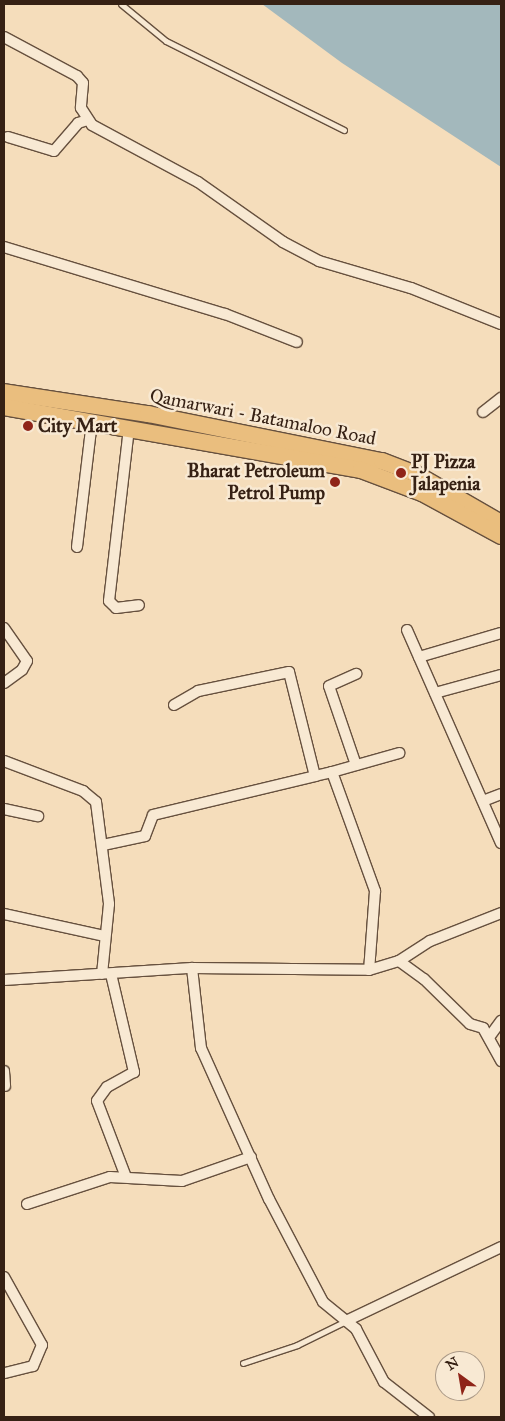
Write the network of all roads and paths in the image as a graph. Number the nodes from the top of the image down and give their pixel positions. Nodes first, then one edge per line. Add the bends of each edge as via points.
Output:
1 (120, 4) edge
2 (4, 37) edge
3 (88, 120) junction
4 (344, 130) dead end
5 (8, 137) dead end
6 (4, 247) edge
7 (501, 324) edge
8 (297, 342) dead end
9 (4, 392) edge
10 (501, 398) edge
11 (4, 406) edge
12 (483, 412) dead end
13 (92, 422) junction
14 (129, 428) junction
15 (501, 523) edge
16 (501, 536) edge
17 (77, 547) dead end
18 (139, 605) dead end
19 (4, 628) edge
20 (407, 630) dead end
21 (501, 633) edge
22 (419, 657) junction
23 (356, 674) dead end
24 (501, 675) edge
25 (4, 684) edge
26 (435, 693) junction
27 (174, 705) dead end
28 (399, 753) dead end
29 (4, 761) edge
30 (356, 765) junction
31 (332, 772) junction
32 (315, 776) junction
33 (501, 794) edge
34 (483, 801) junction
35 (4, 809) edge
36 (38, 816) dead end
37 (501, 844) edge
38 (103, 845) junction
39 (501, 912) edge
40 (4, 914) edge
41 (104, 936) junction
42 (399, 961) junction
43 (192, 968) junction
44 (369, 970) junction
45 (106, 974) junction
46 (4, 980) edge
47 (501, 1021) edge
48 (490, 1036) junction
49 (501, 1061) edge
50 (4, 1071) edge
51 (4, 1086) edge
52 (251, 1158) junction
53 (126, 1177) junction
54 (27, 1204) dead end
55 (501, 1247) edge
56 (4, 1277) edge
57 (346, 1321) junction
58 (243, 1363) dead end
59 (4, 1373) edge
60 (429, 1417) edge

1 - 4 lane via 166,41
2 - 3 street via 77,76 83,83 81,108
3 - 5 street via 78,123 54,151
3 - 7 street via 198,182 283,242 319,261 411,288
6 - 8 street via 225,314
9 - 15 main road, Qamarwari - Batamaloo Road via 148,414 382,461 416,474
10 - 12 street
11 - 13 main road, Qamarwari - Batamaloo Road
13 - 14 main road, Qamarwari - Batamaloo Road
13 - 17 street
14 - 16 main road, Qamarwari - Batamaloo Road via 361,470 415,490
14 - 18 street via 109,602 116,608
19 - 25 street via 27,661 22,670
20 - 22 street
21 - 22 street
22 - 26 street
23 - 30 street via 329,686
24 - 26 street
26 - 34 street
27 - 32 street via 198,691 286,671
28 - 30 street
29 - 38 street via 92,797 100,812
30 - 31 street
31 - 32 street
31 - 44 street via 375,892
32 - 38 street via 153,815 147,835
33 - 34 street
34 - 37 street
35 - 36 street
38 - 41 street via 109,904
39 - 42 street via 430,942
40 - 41 street
41 - 45 street
42 - 44 street
42 - 48 street via 424,978 470,1024
43 - 44 street
43 - 45 street
43 - 52 street via 201,1048
45 - 46 street
45 - 53 street via 134,1072 107,1088 97,1101
47 - 48 street
48 - 49 street
50 - 51 street
52 - 53 street via 182,1181
52 - 57 street via 323,1302
53 - 54 street via 110,1177
55 - 57 street
56 - 59 street via 42,1345 33,1366
57 - 58 lane via 297,1345
57 - 60 street via 365,1343 384,1382

